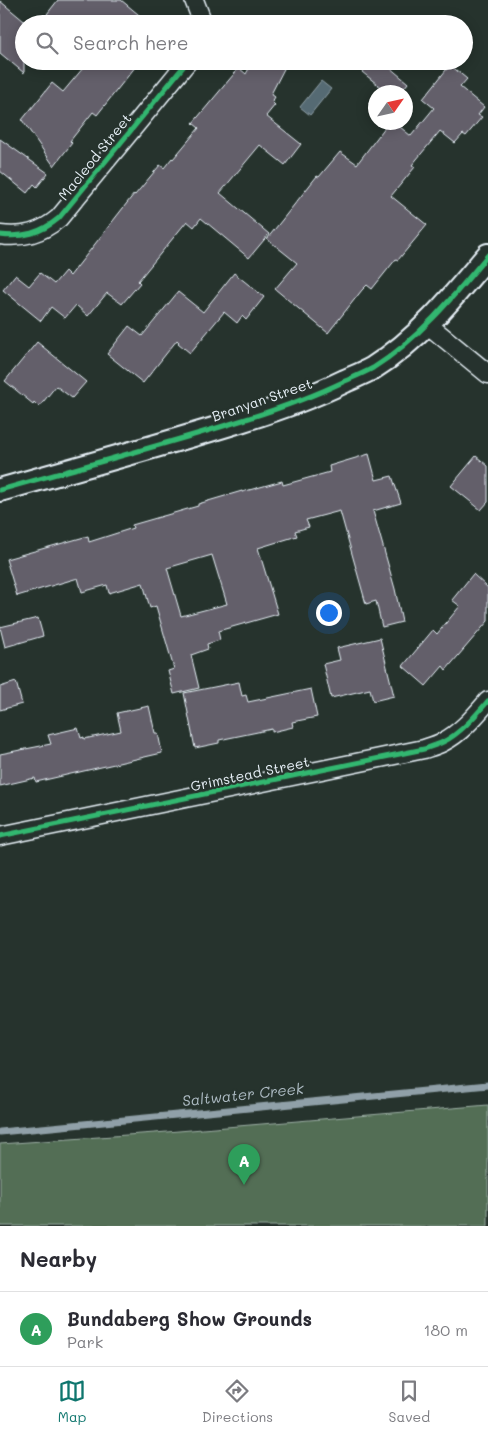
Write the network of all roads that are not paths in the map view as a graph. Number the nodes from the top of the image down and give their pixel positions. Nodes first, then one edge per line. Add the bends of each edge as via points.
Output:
1 (194, 0) edge
2 (200, 15) edge
3 (181, 70) edge
4 (0, 236) edge
5 (488, 255) edge
6 (427, 324) junction
7 (488, 374) edge
8 (0, 490) edge
9 (488, 701) edge
10 (0, 836) edge

1 - 2 street
3 - 4 street, Macleod Street via 59,218 32,234
5 - 6 street, Branyan Street
6 - 7 street
6 - 8 street, Branyan Street via 372,369 328,389 217,428
9 - 10 street, Grimstead Street via 461,729 424,749

